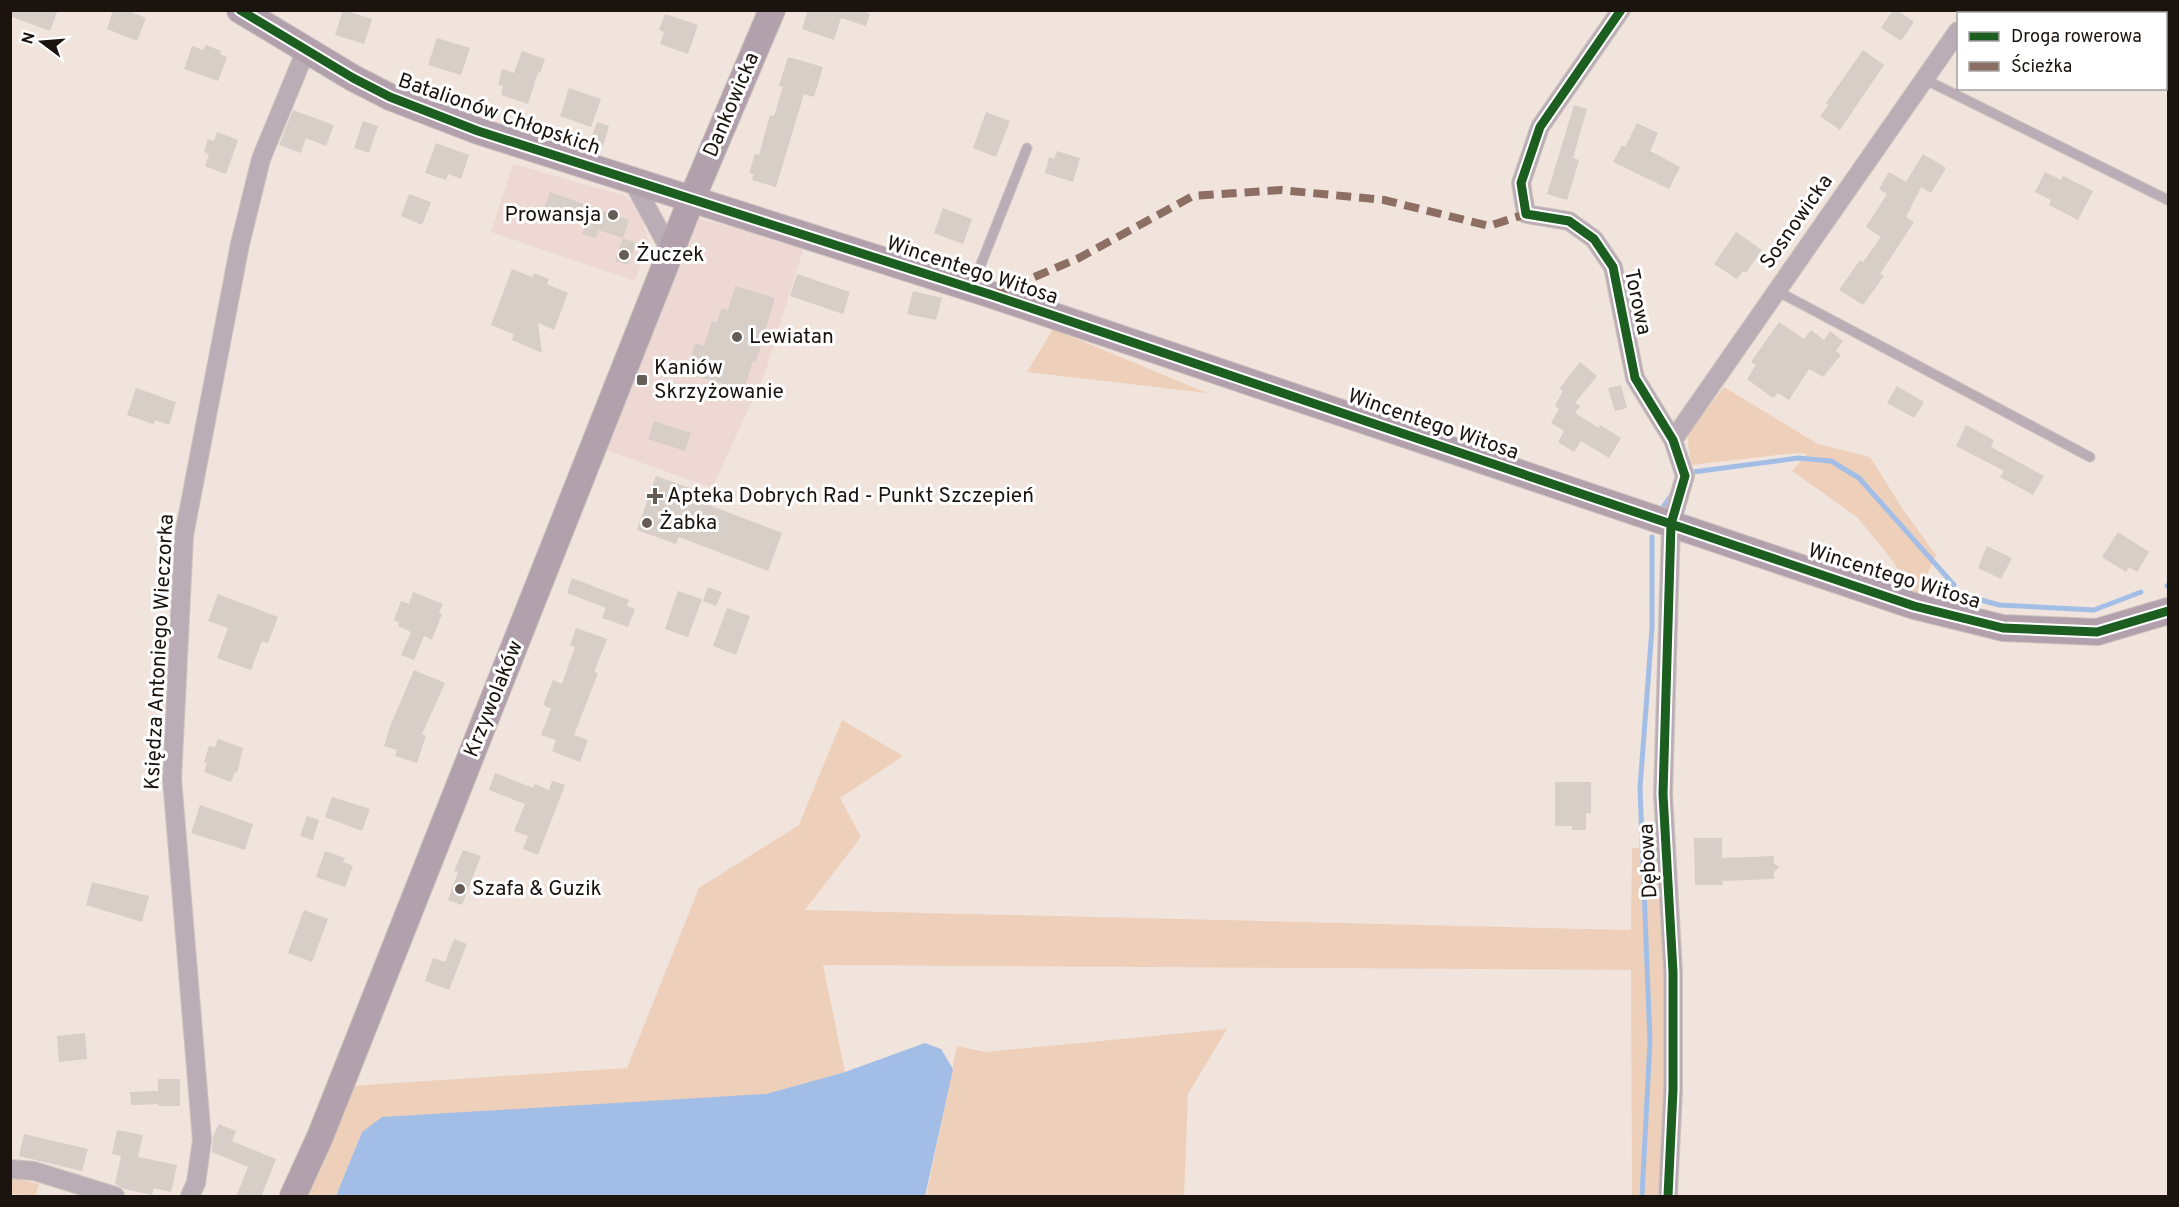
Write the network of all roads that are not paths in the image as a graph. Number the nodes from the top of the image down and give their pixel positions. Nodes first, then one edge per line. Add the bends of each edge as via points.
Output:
1 (240, 10) edge
2 (772, 10) edge
3 (1621, 10) edge
4 (1957, 34) edge
5 (306, 51) junction
6 (1924, 79) junction
7 (1027, 148) dead end
8 (632, 180) junction
9 (692, 200) junction
10 (2169, 200) edge
11 (671, 252) junction
12 (972, 289) junction
13 (1777, 291) junction
14 (1673, 440) junction
15 (2090, 457) dead end
16 (1671, 524) junction
17 (2169, 611) edge
18 (10, 1169) edge
19 (115, 1197) edge
20 (190, 1197) edge
21 (293, 1197) edge
22 (1668, 1197) edge

1 - 5 street, Batalionów Chłopskich
2 - 9 street, Dankowicka
3 - 14 street, Torowa via 1540,127 1521,183 1526,214 1569,221 1594,239 1613,267 1635,378
4 - 6 street, Sosnowicka
5 - 8 street, Batalionów Chłopskich via 429,113
5 - 20 street, Księdza Antoniego Wieczorka via 261,159 240,244 184,535 172,779 202,1140
6 - 10 lane
6 - 13 street, Sosnowicka
7 - 12 lane
8 - 9 street, Batalionów Chłopskich
8 - 11 street
9 - 11 street, Krzywolaków
9 - 12 street, Wincentego Witosa
11 - 21 street, Krzywolaków
12 - 16 street, Wincentego Witosa
13 - 14 street, Sosnowicka
13 - 15 lane
14 - 16 street, Torowa via 1686,476
16 - 17 street, Wincentego Witosa via 1914,606 2003,628 2097,632
16 - 22 street, Dębowa via 1663,794 1673,984
18 - 19 street via 34,1171

